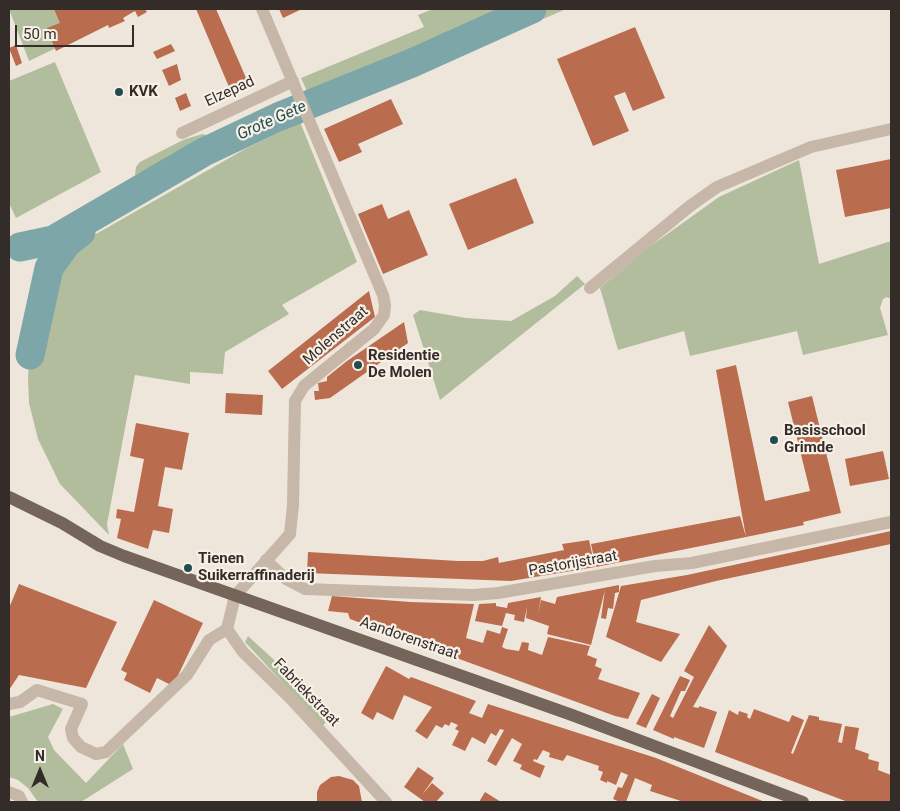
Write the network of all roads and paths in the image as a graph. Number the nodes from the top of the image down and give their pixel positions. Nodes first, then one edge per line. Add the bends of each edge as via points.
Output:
1 (262, 9) edge
2 (293, 81) junction
3 (891, 129) edge
4 (182, 133) dead end
5 (590, 288) dead end
6 (9, 497) edge
7 (891, 522) edge
8 (266, 560) junction
9 (235, 596) junction
10 (227, 628) junction
11 (9, 704) edge
12 (9, 792) edge
13 (22, 802) edge
14 (386, 802) edge
15 (803, 802) edge

1 - 2 street, Molenstraat
2 - 4 street, Elzepad
2 - 8 street, Molenstraat via 385,305 384,315 374,329 304,386 295,401 290,534
3 - 5 street via 811,147 717,187
6 - 9 main road, Aandorenstraat via 100,546
7 - 8 street, Pastorijstraat via 692,563 481,594 305,588 286,579
8 - 9 street, Molenstraat
9 - 10 street
9 - 15 main road, Aandorenstraat via 572,714
10 - 11 street via 209,640 188,675 106,752 96,754 81,747 73,738 71,729 82,704 37,690 20,702
10 - 14 street, Fabriekstraat via 243,652
12 - 13 street via 19,796

